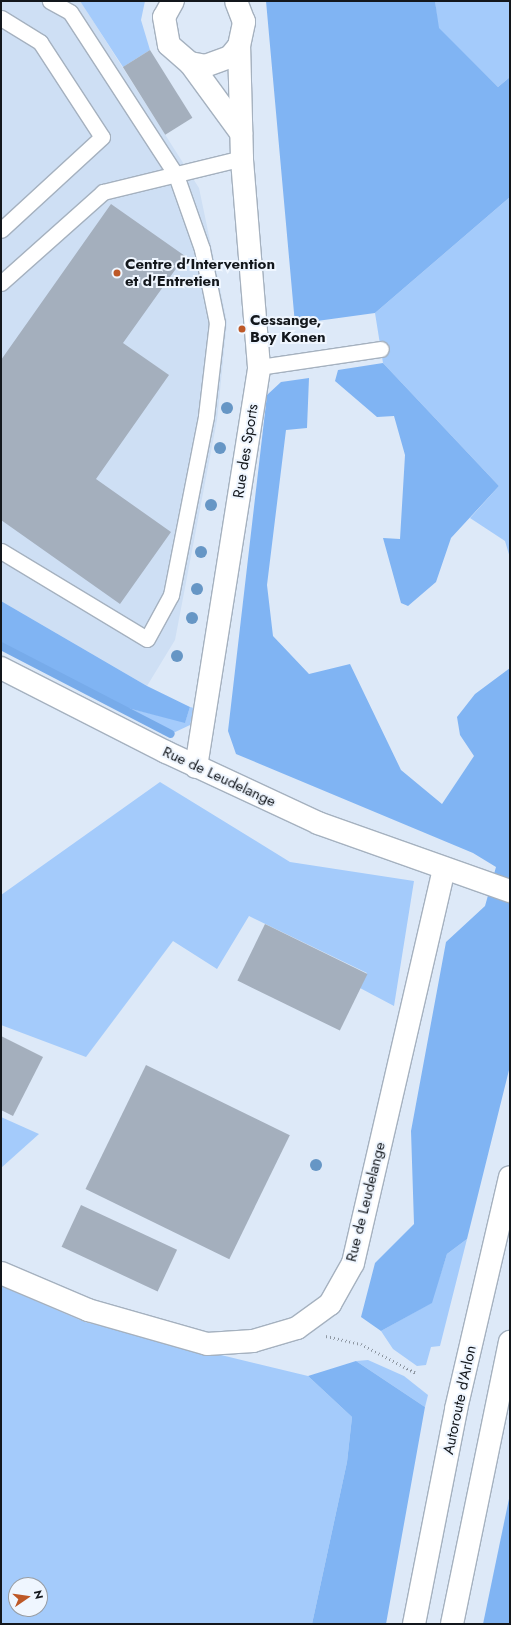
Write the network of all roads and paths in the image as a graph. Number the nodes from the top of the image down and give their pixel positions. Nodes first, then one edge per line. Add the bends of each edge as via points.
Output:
1 (50, 1) edge
2 (172, 1) edge
3 (236, 1) edge
4 (1, 18) edge
5 (239, 46) junction
6 (190, 63) junction
7 (241, 133) junction
8 (242, 158) junction
9 (176, 175) junction
10 (1, 230) edge
11 (1, 283) edge
12 (381, 350) dead end
13 (259, 367) junction
14 (1, 551) edge
15 (1, 668) edge
16 (196, 767) junction
17 (444, 870) junction
18 (501, 888) edge
19 (510, 1177) edge
20 (1, 1273) edge
21 (297, 1328) junction
22 (510, 1342) edge
23 (416, 1373) dead end
24 (414, 1624) edge
25 (452, 1624) edge

1 - 9 lane via 70,12
2 - 6 main road via 164,17 164,32 177,56
3 - 5 main road, Rue des Sports via 244,22
4 - 10 lane via 40,42 102,137
5 - 6 main road via 218,63
5 - 7 main road, Rue des Sports
6 - 7 main road
7 - 8 main road, Rue des Sports
8 - 9 lane
8 - 13 main road, Rue des Sports
9 - 11 lane via 103,192
9 - 14 lane via 202,249 217,322 206,416 171,595 147,639
12 - 13 lane
13 - 16 main road, Rue des Sports
15 - 16 main road, Rue de Leudelange
16 - 17 main road, Rue de Leudelange via 318,823
17 - 18 main road, Rue de Leudelange
17 - 21 main road, Rue de Leudelange via 353,1263 330,1304
19 - 24 main road, Autoroute d'Arlon via 456,1409
20 - 21 main road, Rue de Leudelange via 88,1310 207,1344 253,1341
21 - 23 path via 360,1344
22 - 25 main road

